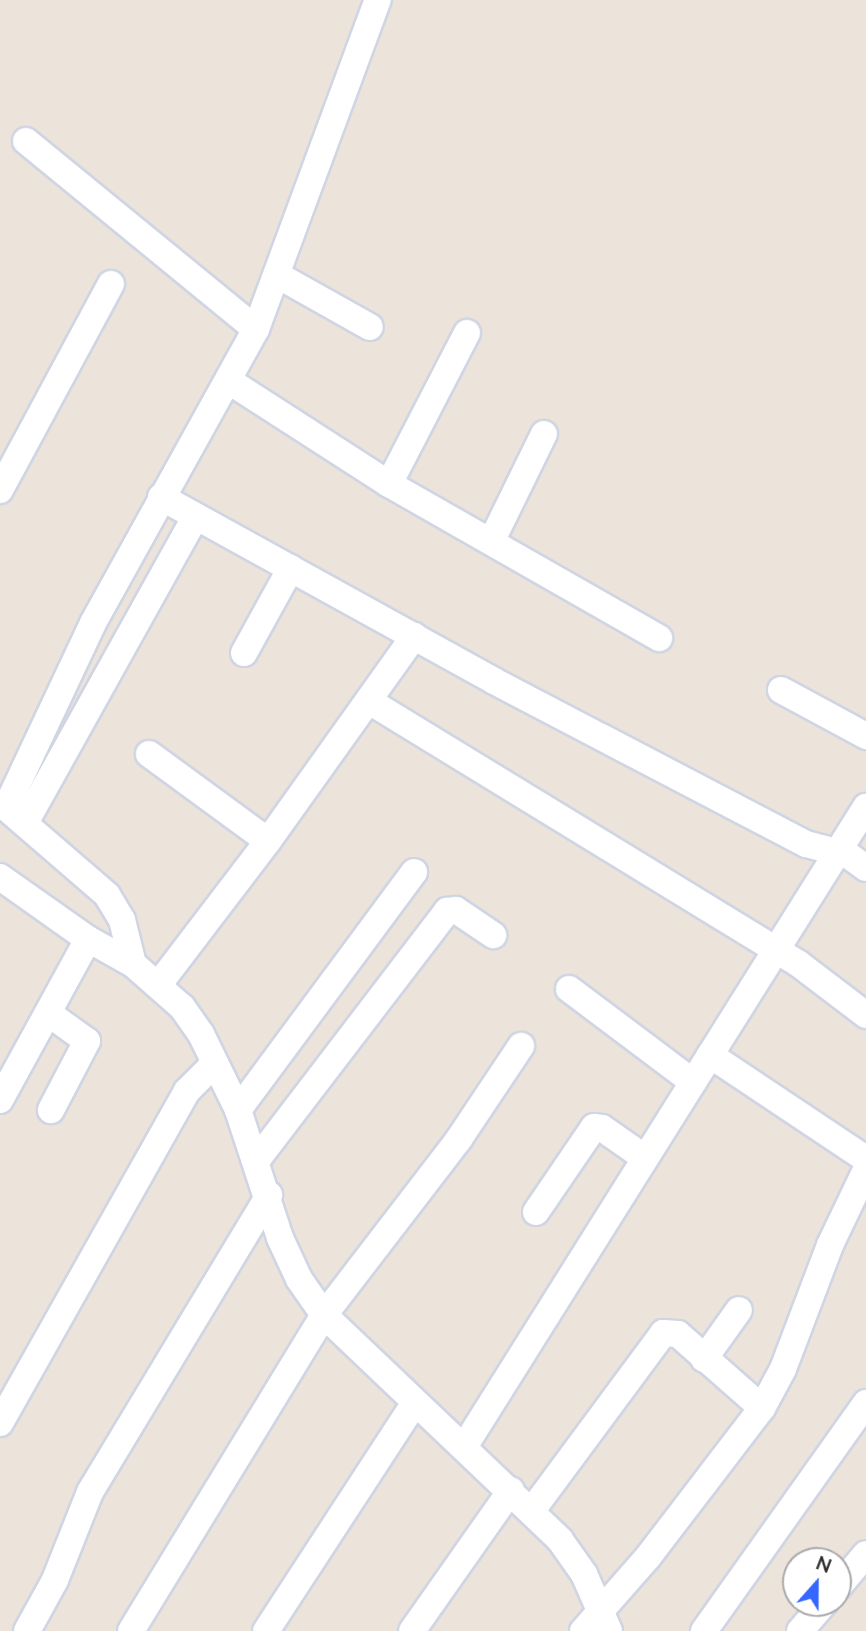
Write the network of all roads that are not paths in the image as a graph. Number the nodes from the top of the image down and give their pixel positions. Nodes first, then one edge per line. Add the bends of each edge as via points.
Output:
1 (378, 0) edge
2 (26, 141) dead end
3 (279, 276) junction
4 (111, 284) dead end
5 (370, 327) dead end
6 (256, 328) junction
7 (467, 334) dead end
8 (229, 381) junction
9 (544, 434) dead end
10 (390, 484) junction
11 (0, 490) edge
12 (161, 497) junction
13 (197, 516) junction
14 (492, 540) junction
15 (291, 568) junction
16 (414, 636) junction
17 (659, 638) dead end
18 (244, 653) dead end
19 (781, 690) dead end
20 (369, 701) junction
21 (866, 736) edge
22 (149, 754) dead end
23 (866, 807) edge
24 (10, 811) edge
25 (268, 841) junction
26 (838, 852) junction
27 (866, 868) edge
28 (414, 872) dead end
29 (0, 877) edge
30 (493, 935) dead end
31 (88, 939) junction
32 (775, 950) junction
33 (133, 964) junction
34 (159, 984) junction
35 (569, 989) dead end
36 (48, 1013) junction
37 (866, 1015) edge
38 (521, 1046) dead end
39 (710, 1055) junction
40 (214, 1064) junction
41 (693, 1082) junction
42 (0, 1100) edge
43 (51, 1110) dead end
44 (238, 1110) junction
45 (645, 1158) junction
46 (866, 1159) edge
47 (256, 1161) junction
48 (866, 1170) edge
49 (269, 1195) junction
50 (536, 1212) dead end
51 (739, 1310) dead end
52 (324, 1315) junction
53 (704, 1359) junction
54 (415, 1402) junction
55 (866, 1402) edge
56 (762, 1408) junction
57 (0, 1423) edge
58 (464, 1447) junction
59 (511, 1490) junction
60 (533, 1509) junction
61 (866, 1554) edge
62 (852, 1570) edge
63 (812, 1617) edge
64 (605, 1621) edge
65 (27, 1631) edge
66 (131, 1631) edge
67 (266, 1631) edge
68 (412, 1631) edge
69 (583, 1631) edge
70 (704, 1631) edge
71 (800, 1631) edge

1 - 3 street
2 - 6 street
3 - 5 street
3 - 6 street
4 - 11 street
6 - 8 street
7 - 10 street
8 - 10 street
8 - 12 street
9 - 14 street
10 - 14 street
12 - 13 street
12 - 24 street via 93,623
13 - 15 street
13 - 24 street
14 - 17 street
15 - 16 street
15 - 18 street
16 - 20 street
16 - 26 street via 806,844
19 - 21 street
20 - 25 street
20 - 32 street
22 - 25 street
23 - 26 street
24 - 33 street via 107,895 122,919
25 - 34 street
26 - 27 street
26 - 32 street
28 - 44 street
29 - 31 street
30 - 47 street via 456,910 447,911
31 - 33 street
31 - 36 street
32 - 37 street
32 - 39 street
33 - 34 street
34 - 40 street via 201,1034
35 - 41 street
36 - 42 street
36 - 43 street via 87,1041
38 - 52 street via 459,1139
39 - 41 street
39 - 46 street
40 - 44 street
40 - 57 street via 187,1091
41 - 45 street
44 - 47 street
45 - 50 street via 594,1127
45 - 58 street
47 - 49 street
48 - 56 street via 830,1245 783,1369
49 - 52 street via 280,1238 299,1279
49 - 65 street via 90,1492 55,1580
51 - 53 street
52 - 54 street
52 - 66 street
53 - 56 street
53 - 60 street via 678,1334 663,1333
54 - 58 street
54 - 67 street
55 - 70 street
56 - 64 street
58 - 59 street
59 - 60 street
59 - 68 street
60 - 64 street via 584,1574
61 - 62 street
63 - 71 street
64 - 69 street

